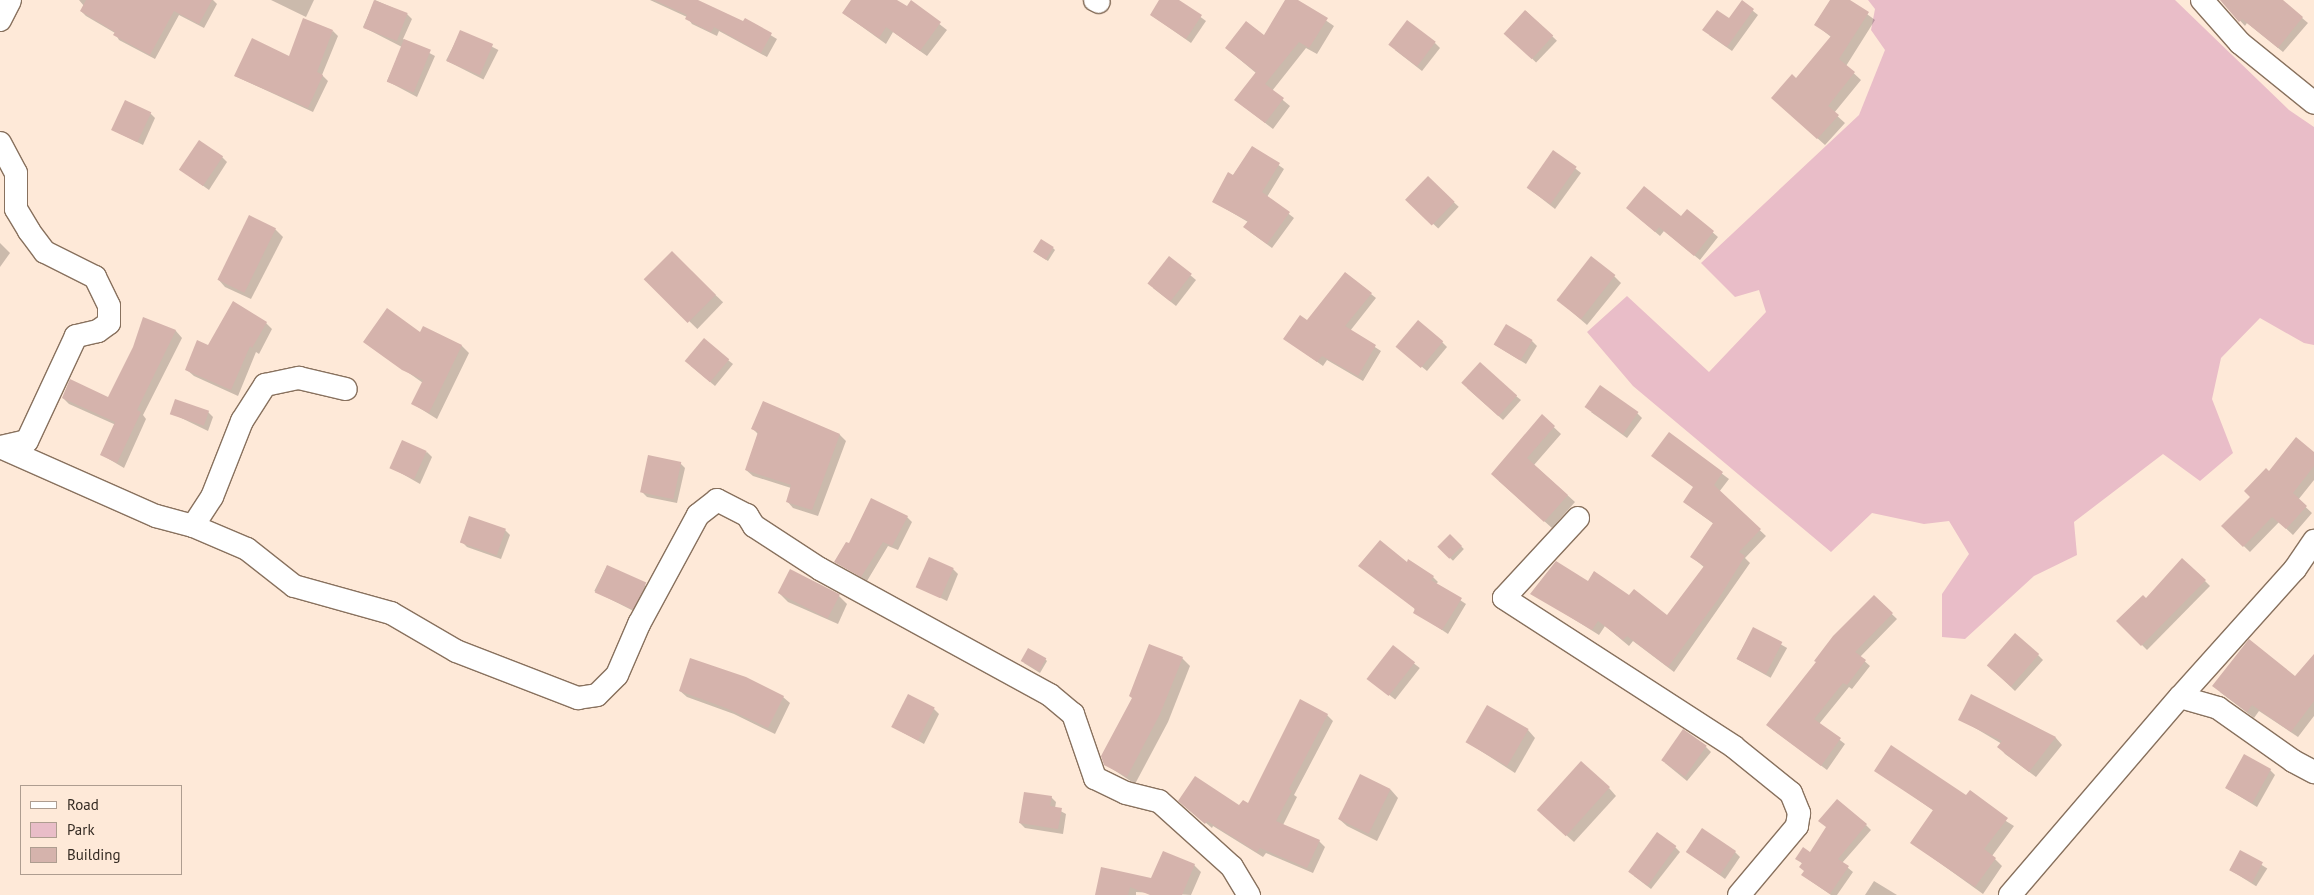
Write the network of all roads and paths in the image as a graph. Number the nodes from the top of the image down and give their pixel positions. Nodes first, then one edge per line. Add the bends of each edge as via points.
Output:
1 (10, 0) edge
2 (2202, 0) edge
3 (0, 20) edge
4 (2314, 103) edge
5 (0, 143) edge
6 (346, 389) dead end
7 (0, 447) edge
8 (1578, 518) dead end
9 (193, 526) junction
10 (2314, 541) edge
11 (2180, 697) junction
12 (2314, 772) edge
13 (1249, 895) edge
14 (1739, 895) edge
15 (2010, 895) edge

1 - 3 street
2 - 4 street via 2240,44
5 - 7 street via 16,173 16,209 29,231 45,252 95,278 109,306 109,324 98,331 76,336 27,441
6 - 9 street via 299,378 265,385 242,421 212,497
7 - 9 street via 156,516
8 - 14 street via 1504,598 1734,747 1791,793 1799,813 1797,826
9 - 13 street via 247,548 294,586 391,613 456,651 578,698 597,695 617,675 639,624 698,515 717,500 747,515 754,526 820,569 1050,695 1074,714 1095,778 1126,793 1159,801 1232,867
10 - 11 street via 2295,569
11 - 12 street via 2218,708
11 - 15 street

